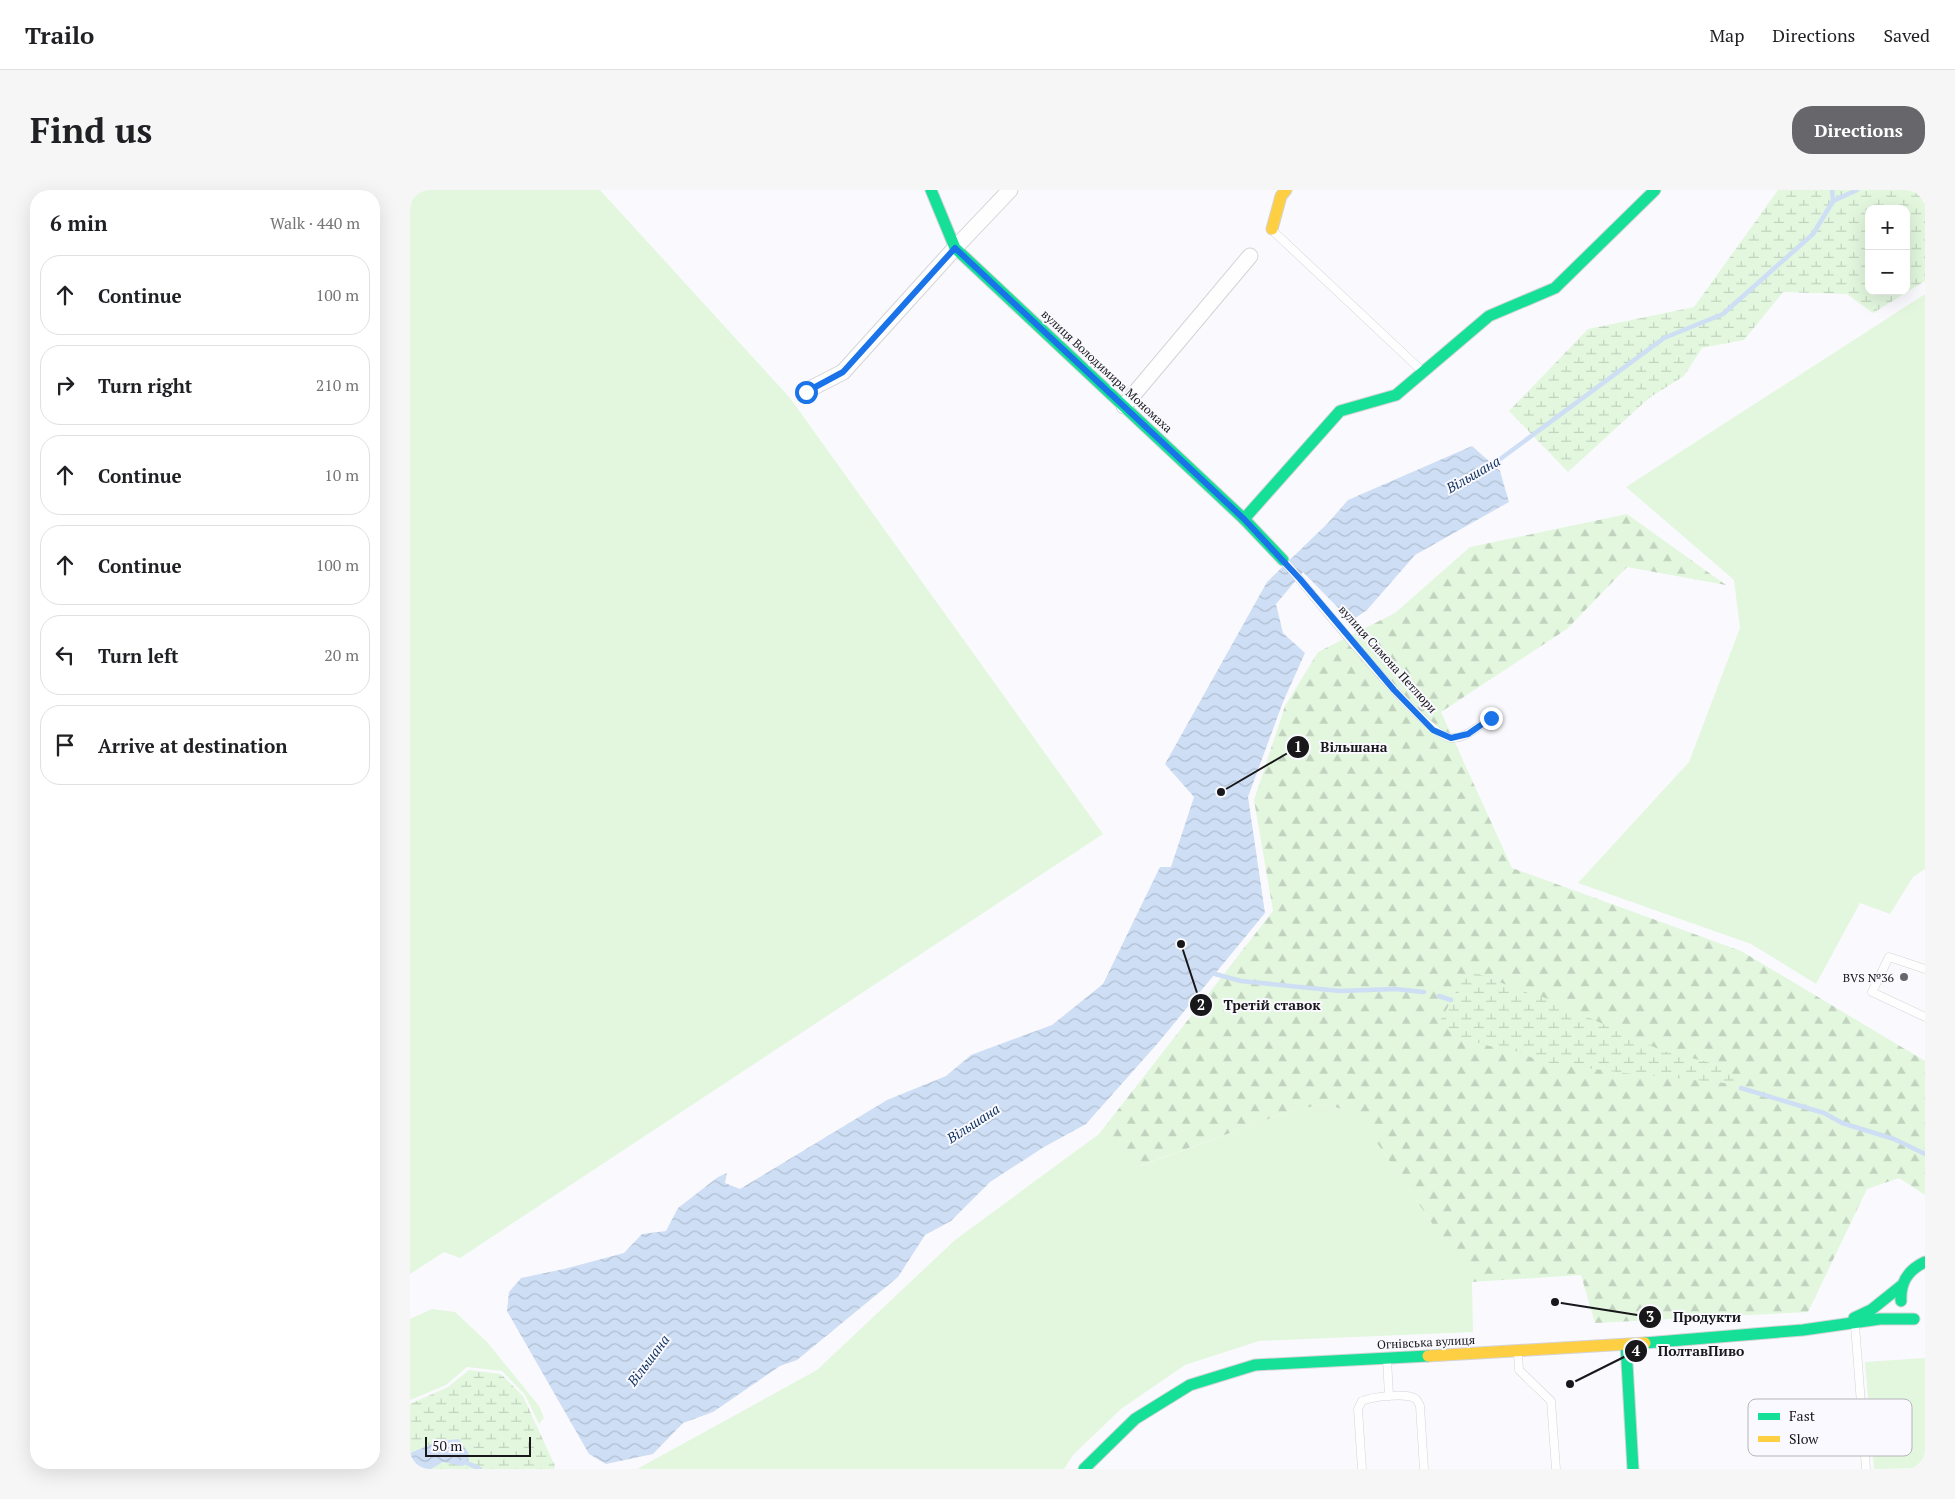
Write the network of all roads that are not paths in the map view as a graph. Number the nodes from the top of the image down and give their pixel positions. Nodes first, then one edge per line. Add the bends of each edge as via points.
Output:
1 (931, 190) edge
2 (1010, 190) edge
3 (1286, 190) edge
4 (1655, 190) edge
5 (1272, 230) joint
6 (955, 248) junction
7 (1250, 256) dead end
8 (1423, 372) junction
9 (806, 392) dead end
10 (1124, 406) junction
11 (1244, 519) junction
12 (1283, 560) joint
13 (1491, 718) dead end
14 (1925, 969) edge
15 (1925, 1017) edge
16 (1925, 1262) edge
17 (1901, 1286) junction
18 (1914, 1319) junction
19 (1855, 1323) junction
20 (1925, 1324) edge
21 (1802, 1330) junction
22 (1626, 1345) junction
23 (1517, 1351) junction
24 (1387, 1358) junction
25 (1389, 1396) junction
26 (1861, 1399) edge
27 (1865, 1456) edge
28 (1084, 1469) edge
29 (1362, 1469) edge
30 (1424, 1469) edge
31 (1556, 1469) edge
32 (1633, 1469) edge
33 (1866, 1469) edge

1 - 6 street, вулиця Володимира Мономаха
2 - 6 street
3 - 5 street via 1281,196
4 - 8 street via 1556,288 1489,316
5 - 8 lane
6 - 9 street via 843,372
6 - 10 street, вулиця Володимира Мономаха
7 - 10 street
8 - 11 street via 1396,396 1340,411
10 - 11 street, вулиця Володимира Мономаха
11 - 12 street, вулиця Володимира Мономаха
12 - 13 lane, вулиця Симона Петлюри via 1394,690 1433,730 1451,738 1468,734
14 - 15 lane via 1889,957 1872,992
16 - 17 street, Огнівська вулиця via 1906,1274
17 - 18 street via 1900,1298
17 - 21 street, Огнівська вулиця via 1871,1310 1855,1318
18 - 19 street, Огнівська вулиця
18 - 20 street, Огнівська вулиця
19 - 21 street, Огнівська вулиця
19 - 26 lane
21 - 22 street, Огнівська вулиця
22 - 23 street, Огнівська вулиця
22 - 32 street
23 - 24 street, Огнівська вулиця
23 - 31 lane via 1519,1370 1551,1401
24 - 25 lane
24 - 28 street, Огнівська вулиця via 1255,1366 1190,1385 1135,1419
25 - 29 lane via 1370,1397 1362,1401 1358,1409
25 - 30 lane via 1409,1396 1420,1406
27 - 33 lane

